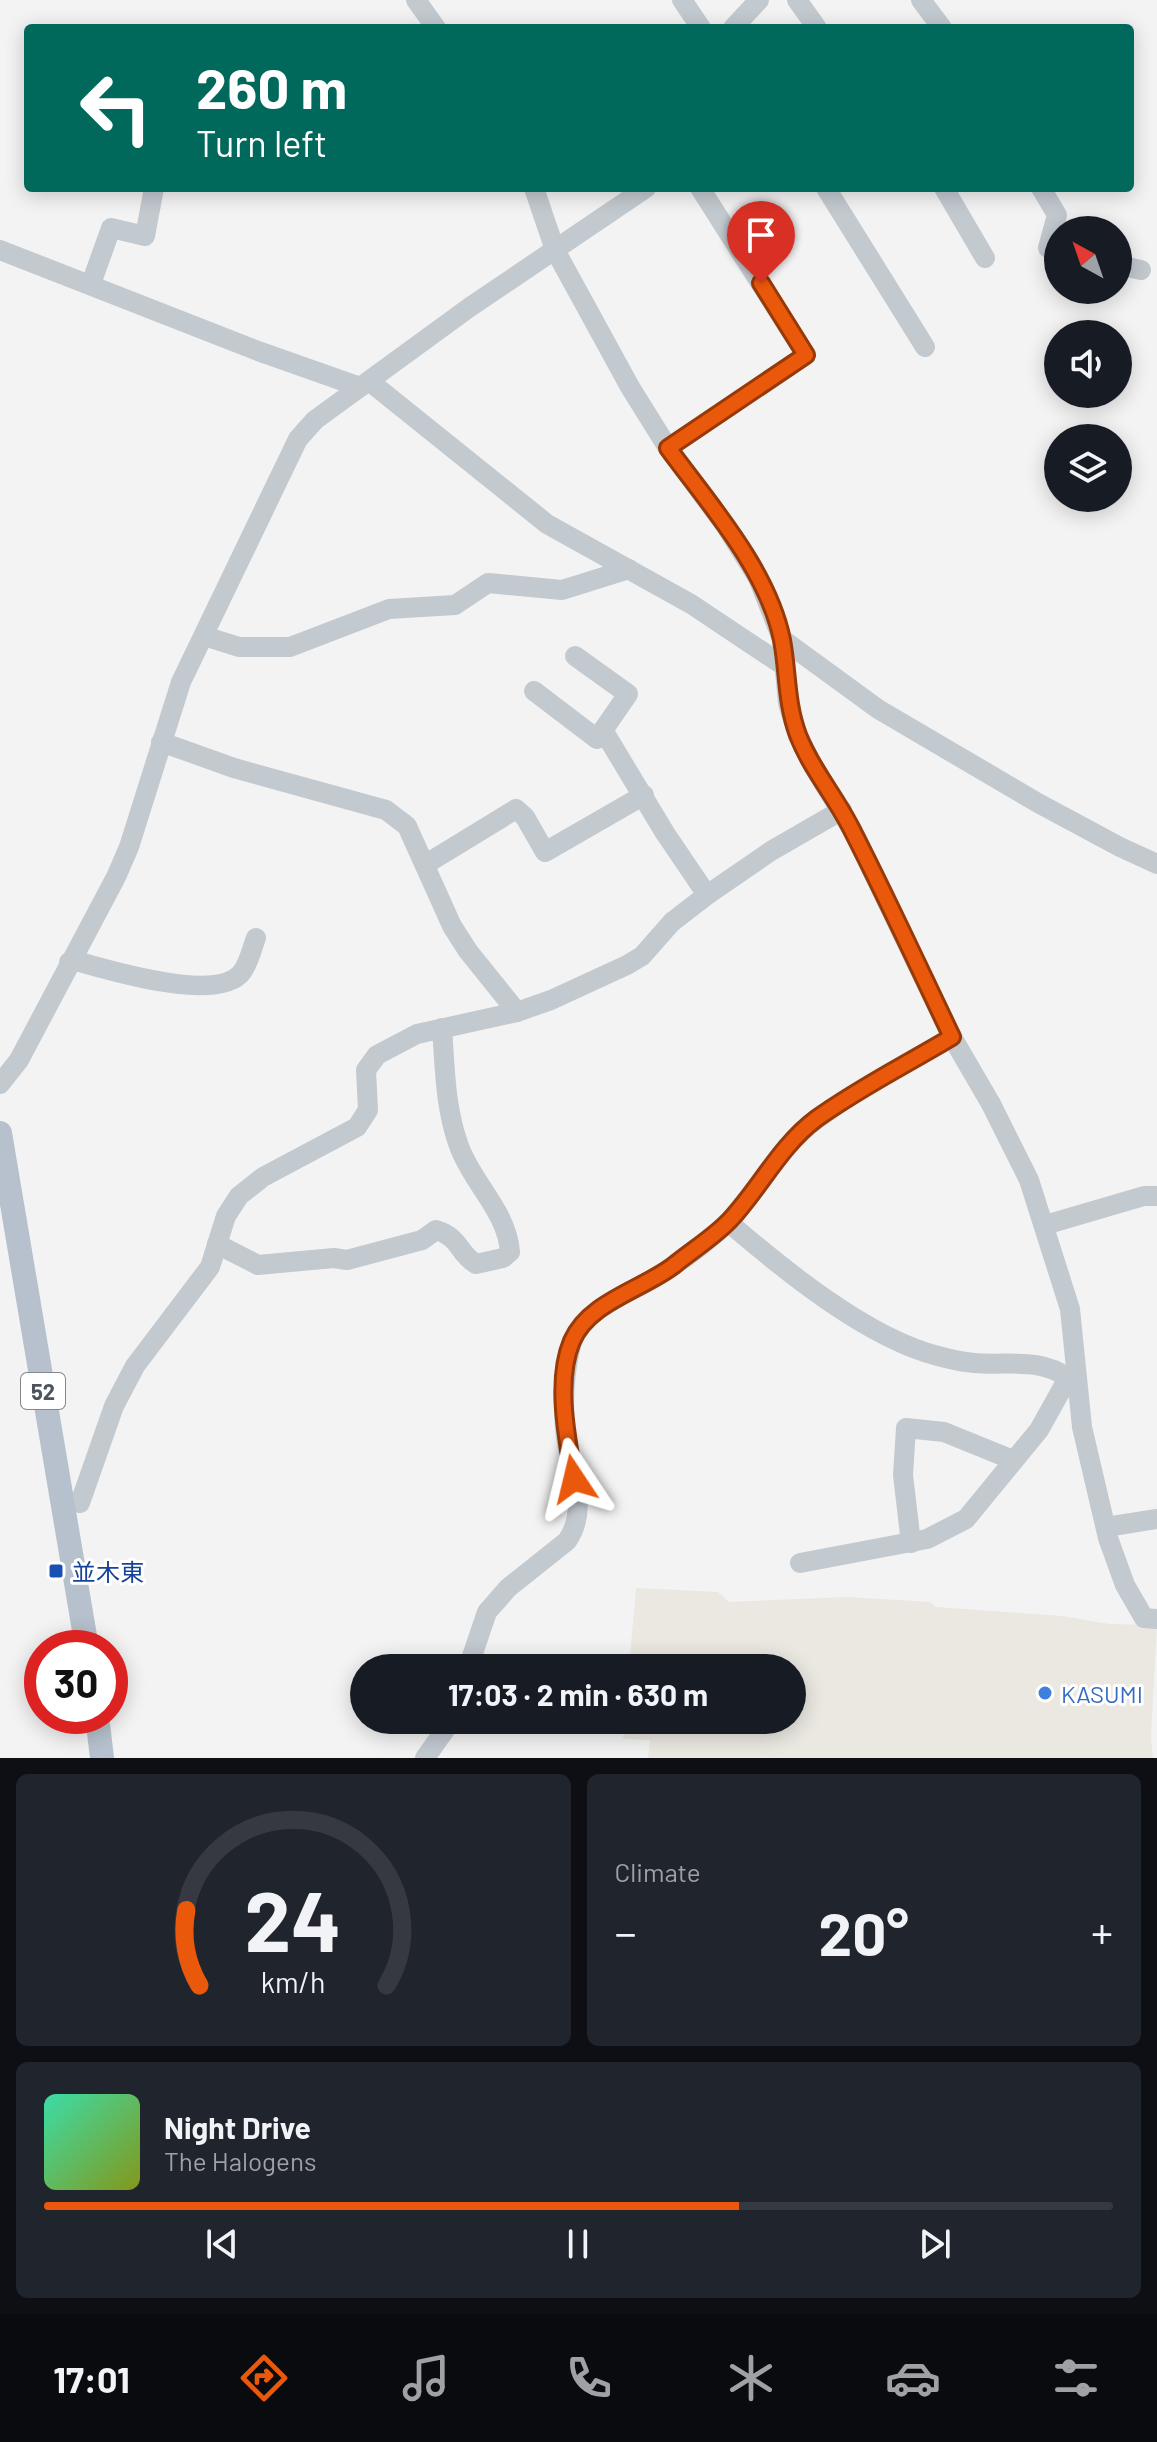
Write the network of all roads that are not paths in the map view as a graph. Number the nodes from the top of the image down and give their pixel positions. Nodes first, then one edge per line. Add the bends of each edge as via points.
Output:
1 (416, 0) edge
2 (682, 0) edge
3 (759, 0) edge
4 (797, 0) edge
5 (921, 0) edge
6 (433, 24) edge
7 (698, 24) edge
8 (737, 24) edge
9 (814, 24) edge
10 (939, 24) edge
11 (153, 192) edge
12 (535, 192) edge
13 (640, 192) edge
14 (703, 192) edge
15 (828, 192) edge
16 (946, 192) edge
17 (1043, 192) edge
18 (1057, 216) edge
19 (0, 250) edge
20 (555, 250) junction
21 (985, 258) dead end
22 (1132, 268) edge
23 (1141, 270) dead end
24 (91, 284) junction
25 (925, 347) dead end
26 (364, 384) junction
27 (668, 448) junction
28 (629, 569) junction
29 (204, 636) junction
30 (782, 639) junction
31 (575, 656) dead end
32 (784, 666) junction
33 (534, 691) dead end
34 (603, 730) junction
35 (161, 742) junction
36 (644, 795) junction
37 (842, 810) junction
38 (426, 864) junction
39 (1157, 864) edge
40 (707, 895) junction
41 (256, 938) dead end
42 (69, 962) junction
43 (517, 1012) junction
44 (442, 1028) junction
45 (952, 1037) junction
46 (0, 1084) edge
47 (0, 1133) edge
48 (4, 1182) edge
49 (1157, 1196) edge
50 (728, 1222) junction
51 (1045, 1225) junction
52 (217, 1244) junction
53 (1072, 1378) junction
54 (1013, 1460) junction
55 (80, 1503) dead end
56 (1157, 1519) edge
57 (1106, 1527) junction
58 (911, 1543) junction
59 (800, 1563) dead end
60 (1157, 1619) edge
61 (84, 1630) edge
62 (473, 1654) edge
63 (99, 1734) edge
64 (442, 1734) edge
65 (102, 1758) edge
66 (425, 1758) edge

1 - 6 street
2 - 7 street
3 - 8 street
4 - 9 street
5 - 10 street
11 - 24 street via 145,236 111,228
12 - 20 street
13 - 20 street
14 - 27 street via 806,355
15 - 25 street
16 - 21 street
17 - 18 street
19 - 24 street
20 - 26 street
20 - 27 street
22 - 23 street
24 - 26 street via 258,351
26 - 28 street via 547,524
26 - 29 street via 298,439
27 - 30 street via 758,578
28 - 29 street via 562,590 488,583 455,605 389,609 290,647 239,647
28 - 32 street
29 - 35 street via 181,682
30 - 32 street
30 - 39 street via 878,709 1038,803
31 - 34 street via 628,694
32 - 37 street via 798,736
33 - 34 street via 597,739
34 - 36 street
35 - 38 street via 386,810 407,826
35 - 42 street via 129,847
36 - 38 street via 545,852 516,809
36 - 40 street
37 - 40 street
37 - 45 street
38 - 43 street via 452,926
40 - 43 street via 672,922 642,956
41 - 42 street via 241,974 223,985 150,982
42 - 46 street via 19,1060
43 - 44 street
44 - 52 street via 417,1034 377,1055 366,1070 368,1110 357,1127 263,1177 239,1196
44 - 52 street via 447,1098 459,1147 491,1198 510,1252 476,1264 451,1235 436,1230 422,1240 347,1260 258,1265
45 - 50 street via 815,1120
45 - 51 street via 1018,1156
47 - 48 main road, 52
48 - 61 main road, 52
49 - 51 street
50 - 53 street via 867,1326 897,1341 973,1363 1039,1364
50 - 62 street via 663,1273 584,1322 572,1342 564,1384 565,1431 578,1504 574,1531 487,1612
51 - 53 street via 1070,1309
52 - 55 street via 210,1267 135,1366 114,1406
53 - 54 street
53 - 57 street
54 - 58 street via 966,1519
54 - 58 street via 944,1432 906,1428 903,1475
56 - 57 street
57 - 60 street via 1125,1585 1144,1618
58 - 59 street
63 - 65 main road
64 - 66 street

